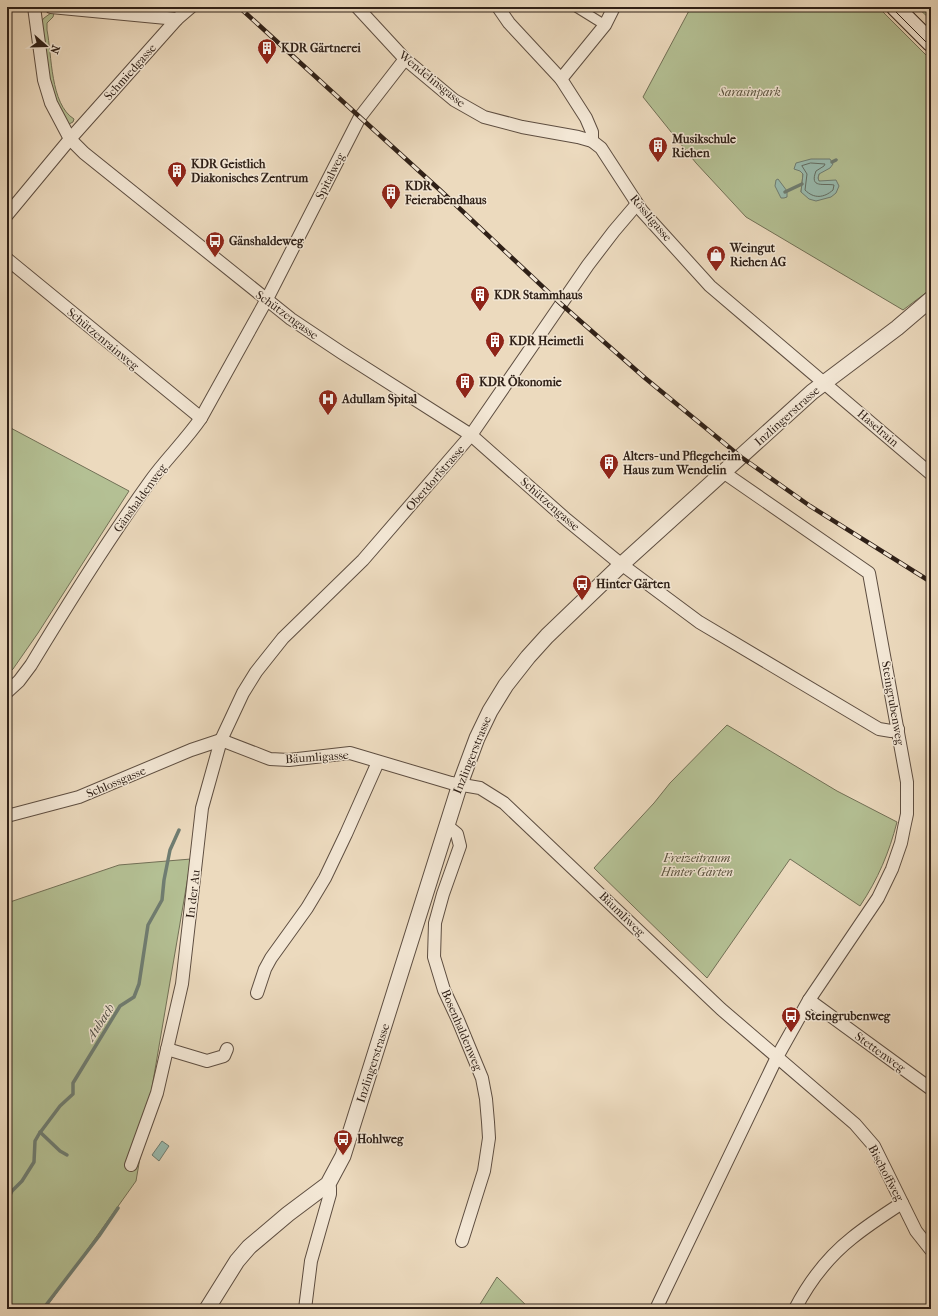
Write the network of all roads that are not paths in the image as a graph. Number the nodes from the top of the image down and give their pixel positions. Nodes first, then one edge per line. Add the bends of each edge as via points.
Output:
1 (34, 7) edge
2 (51, 7) edge
3 (191, 7) edge
4 (357, 7) edge
5 (498, 7) edge
6 (576, 7) edge
7 (614, 7) edge
8 (895, 7) edge
9 (177, 20) junction
10 (605, 25) junction
11 (931, 43) edge
12 (404, 59) junction
13 (561, 78) junction
14 (70, 139) junction
15 (592, 141) junction
16 (637, 204) junction
17 (7, 215) edge
18 (7, 259) edge
19 (931, 299) edge
20 (266, 300) junction
21 (824, 382) junction
22 (200, 418) junction
23 (472, 435) junction
24 (723, 472) junction
25 (931, 474) edge
26 (621, 565) junction
27 (7, 692) edge
28 (898, 729) junction
29 (221, 740) junction
30 (378, 762) junction
31 (460, 784) junction
32 (7, 816) edge
33 (446, 825) junction
34 (257, 993) dead end
35 (809, 1000) junction
36 (167, 1049) junction
37 (227, 1049) dead end
38 (777, 1057) junction
39 (931, 1089) edge
40 (131, 1165) dead end
41 (328, 1184) junction
42 (902, 1203) junction
43 (462, 1241) dead end
44 (931, 1250) edge
45 (208, 1309) edge
46 (305, 1309) edge
47 (656, 1309) edge
48 (795, 1309) edge

1 - 14 street, Schützengasse via 44,80 51,103
2 - 9 street
3 - 9 street, Schmiedgasse
4 - 12 street, Wendelinsgasse
5 - 13 street via 509,23
6 - 10 street
7 - 10 street
8 - 11 main road
9 - 14 street, Schmiedgasse
10 - 13 street
12 - 15 street, Wendelinsgasse via 454,100 484,117
12 - 20 street, Spitalweg via 360,117
13 - 15 street via 586,118 592,132
14 - 17 street
14 - 20 street, Schützengasse
15 - 16 street, Rössligasse via 602,148
16 - 21 street, Rössligasse via 710,286
16 - 23 street, Oberdorfstrasse via 588,265
18 - 22 street, Schützenrainweg
19 - 21 street, Inzlingerstrasse via 897,328
20 - 22 street, Gänshaldenweg
20 - 23 street, Schützengasse via 337,350
21 - 24 street, Inzlingerstrasse
21 - 25 street, Haselrain
22 - 27 street, Gänshaldenweg via 192,432 152,478 31,665
23 - 26 street, Schützengasse
23 - 29 street, Oberdorfstrasse via 363,560 270,653 243,693
24 - 26 street, Inzlingerstrasse
24 - 28 street, Steingrubenweg via 869,573
26 - 28 street via 699,622 726,638 880,729
26 - 31 street, Inzlingerstrasse via 547,636 506,685 477,738
28 - 35 street, Steingrubenweg via 907,782 907,814 901,843 878,898
29 - 30 street, Bäumligasse via 270,759 289,760 350,753
29 - 32 street, Schlossgasse via 79,797
29 - 36 street, In der Au via 202,808 182,984
30 - 31 street, Bäumligasse
30 - 34 street via 325,878 271,958
31 - 33 street, Inzlingerstrasse
31 - 38 street, Bäumliweg via 480,788 504,803 722,1009
33 - 41 street, Inzlingerstrasse via 343,1156
33 - 43 street, Bosenhaldenweg via 458,834 460,846 435,923 434,957 444,990 482,1078 488,1122 484,1171
35 - 38 street, Steingrubenweg
35 - 39 street, Stettenweg
36 - 37 street via 206,1061 224,1056
36 - 40 street, In der Au via 157,1093
38 - 42 street, Bischoffweg via 854,1124 874,1146
38 - 47 street, Steingrubenweg
41 - 45 street, Inzlingerstrasse via 249,1247 237,1261
41 - 46 street via 330,1194 311,1262
42 - 44 street, Bischoffweg via 916,1231
42 - 48 street via 851,1238 819,1270

